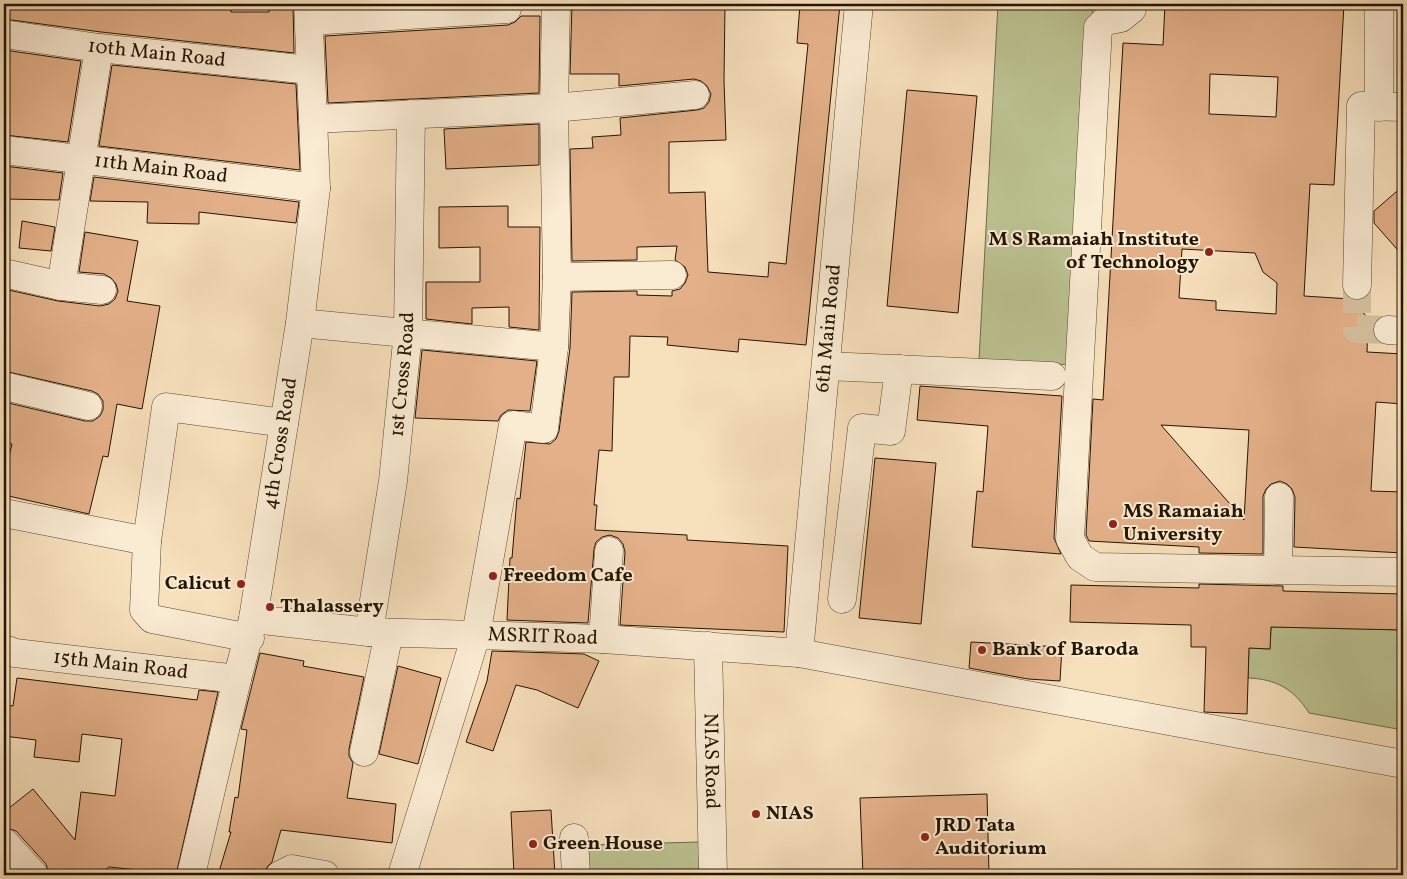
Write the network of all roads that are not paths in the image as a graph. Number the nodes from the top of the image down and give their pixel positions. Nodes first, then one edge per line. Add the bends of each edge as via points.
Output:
1 (556, 4) edge
2 (859, 4) edge
3 (1132, 4) edge
4 (1379, 4) edge
5 (507, 10) dead end
6 (309, 12) edge
7 (4, 34) edge
8 (99, 48) junction
9 (310, 70) junction
10 (695, 95) dead end
11 (1391, 107) edge
12 (554, 108) junction
13 (411, 114) junction
14 (314, 119) junction
15 (4, 150) edge
16 (82, 159) junction
17 (316, 188) junction
18 (4, 273) edge
19 (672, 274) dead end
20 (557, 277) junction
21 (1357, 285) tunnel mouth
22 (61, 286) junction
23 (102, 290) dead end
24 (300, 323) junction
25 (408, 332) junction
26 (554, 347) junction
27 (826, 366) junction
28 (899, 369) junction
29 (1052, 376) dead end
30 (4, 386) edge
31 (88, 406) dead end
32 (284, 424) junction
33 (1279, 497) dead end
34 (4, 513) edge
35 (147, 541) junction
36 (609, 551) dead end
37 (1278, 570) junction
38 (1403, 572) edge
39 (842, 599) dead end
40 (252, 629) junction
41 (379, 633) junction
42 (476, 635) junction
43 (603, 640) junction
44 (708, 646) junction
45 (4, 649) edge
46 (799, 653) junction
47 (237, 679) junction
48 (364, 752) dead end
49 (1403, 764) edge
50 (574, 838) dead end
51 (4, 842) edge
52 (34, 875) edge
53 (191, 875) edge
54 (280, 875) edge
55 (324, 875) edge
56 (402, 875) edge
57 (576, 875) edge
58 (713, 875) edge

1 - 12 street
2 - 27 street, 6th Main Road
3 - 37 street via 1132,9 1122,18 1105,21 1098,28 1070,539 1080,557 1095,568
4 - 11 street
5 - 6 street
6 - 9 street, 4th Cross Road
7 - 8 street, 10th Main Road
8 - 9 street, 10th Main Road
8 - 16 street
9 - 14 street, 4th Cross Road
10 - 12 street
11 - 21 street via 1361,106
12 - 13 street
12 - 20 street
13 - 14 street
13 - 25 street, 1st Cross Road
14 - 17 street, 4th Cross Road
15 - 16 street, 11th Main Road
16 - 17 street, 11th Main Road
16 - 22 street
17 - 24 street, 4th Cross Road
18 - 22 street
19 - 20 street
20 - 26 street
22 - 23 street
24 - 25 street
24 - 32 street, 4th Cross Road
25 - 26 street
25 - 41 street, 1st Cross Road
26 - 42 street via 544,429 513,425
27 - 28 street
27 - 46 street, 6th Main Road
28 - 29 street
28 - 39 street via 891,431 862,428
30 - 31 street
32 - 35 street via 166,407
32 - 40 street, 4th Cross Road
33 - 37 street
34 - 35 street
35 - 40 street via 144,610 152,619
36 - 43 street
37 - 38 street
40 - 41 street
40 - 47 street, 4th Cross Road
41 - 42 street
41 - 48 street, 1st Cross Road
42 - 43 street, MSRIT Road
42 - 56 street, MSRIT Road
43 - 44 street, MSRIT Road
44 - 46 street, MSRIT Road
44 - 58 street, NIAS Road
45 - 47 street, 15th Main Road via 15,653
46 - 49 street, MSRIT Road
47 - 53 street, 4th Cross Road
50 - 57 street
51 - 52 street
54 - 55 street via 292,869

